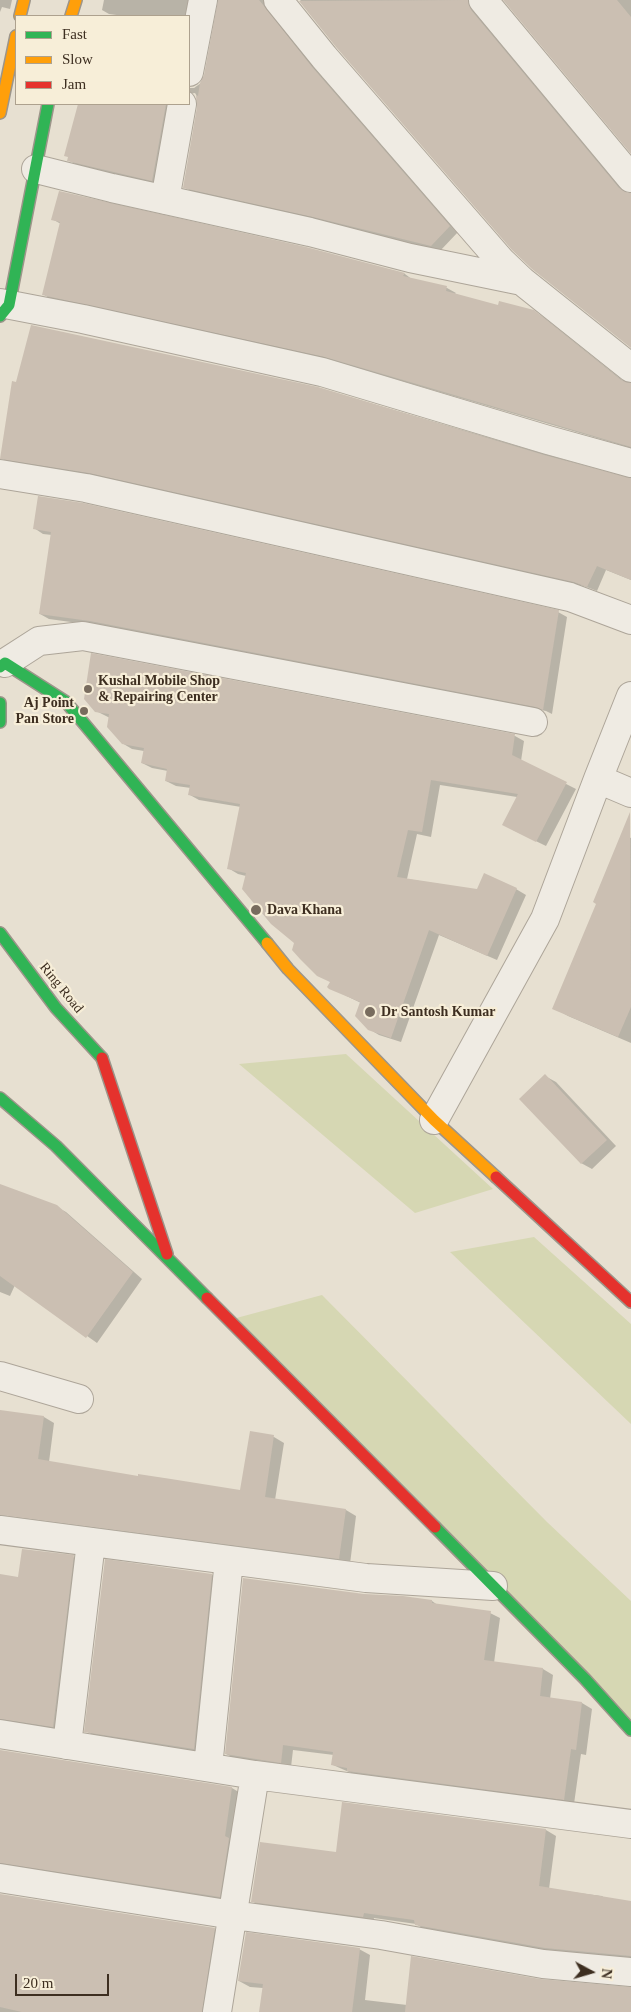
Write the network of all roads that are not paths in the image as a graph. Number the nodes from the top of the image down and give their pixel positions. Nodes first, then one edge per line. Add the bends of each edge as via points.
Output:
1 (24, 0) edge
2 (76, 0) edge
3 (203, 0) edge
4 (278, 0) edge
5 (483, 0) edge
6 (20, 15) edge
7 (71, 15) edge
8 (15, 41) edge
9 (190, 67) edge
10 (48, 105) edge
11 (182, 105) edge
12 (0, 113) edge
13 (36, 169) junction
14 (631, 178) edge
15 (165, 200) junction
16 (522, 281) junction
17 (3, 308) edge
18 (631, 368) edge
19 (631, 463) edge
20 (0, 474) edge
21 (631, 620) edge
22 (2, 665) edge
23 (631, 696) edge
24 (0, 703) edge
25 (0, 722) edge
26 (533, 722) dead end
27 (598, 779) junction
28 (631, 793) edge
29 (0, 933) edge
30 (0, 1098) edge
31 (434, 1120) junction
32 (169, 1260) junction
33 (631, 1302) edge
34 (0, 1376) edge
35 (79, 1399) dead end
36 (0, 1530) edge
37 (91, 1542) junction
38 (230, 1560) junction
39 (493, 1586) junction
40 (631, 1730) edge
41 (0, 1734) edge
42 (67, 1745) junction
43 (208, 1767) junction
44 (255, 1775) junction
45 (631, 1824) edge
46 (0, 1878) edge
47 (233, 1915) junction
48 (631, 1972) edge
49 (217, 2012) edge

1 - 6 street
2 - 7 street
3 - 9 street
4 - 16 street via 494,254
5 - 14 street
8 - 12 street
10 - 13 street
11 - 15 street
13 - 15 street
13 - 17 street
15 - 16 street
16 - 18 street
17 - 19 street via 83,319 322,372
20 - 21 street via 86,488 570,597
22 - 26 street via 39,642 83,636
22 - 31 street via 66,702 288,969
23 - 27 street
24 - 25 street
27 - 28 street
27 - 31 street via 546,918
29 - 32 street, Ring Road via 56,1008 102,1058
30 - 32 street via 56,1146
31 - 33 street
32 - 39 street
34 - 35 street
36 - 37 street
37 - 38 street
37 - 42 street
38 - 39 street via 366,1578
38 - 43 street
39 - 40 street
41 - 42 street
42 - 43 street
43 - 44 street
44 - 45 street
44 - 47 street
46 - 47 street
47 - 48 street via 381,1935 544,1964
47 - 49 street

